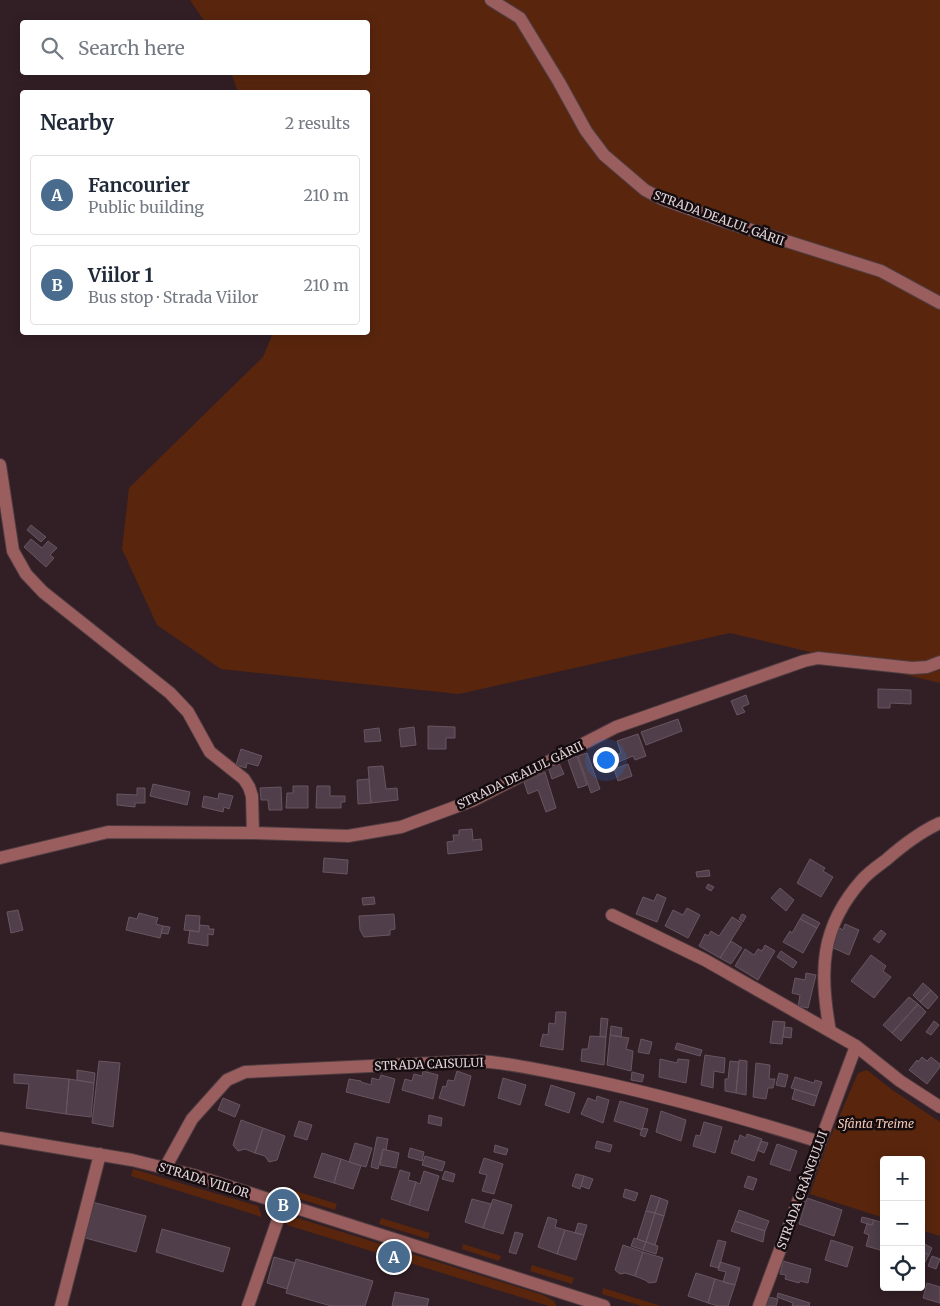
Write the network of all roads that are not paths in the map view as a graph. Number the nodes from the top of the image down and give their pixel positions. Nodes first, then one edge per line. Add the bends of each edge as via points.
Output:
1 (491, 0) edge
2 (940, 303) edge
3 (0, 465) edge
4 (940, 662) edge
5 (940, 823) edge
6 (253, 832) junction
7 (0, 858) edge
8 (612, 915) dead end
9 (830, 1031) junction
10 (856, 1046) junction
11 (940, 1107) edge
12 (0, 1138) edge
13 (820, 1142) junction
14 (100, 1154) junction
15 (165, 1168) junction
16 (282, 1204) junction
17 (574, 1301) edge
18 (61, 1306) edge
19 (248, 1306) edge
20 (604, 1306) edge
21 (760, 1306) edge

1 - 2 street, STRADA DEALUL GĂRII via 520,18 586,131 604,155 646,190 723,221 881,271
3 - 6 street via 13,551 26,574 43,592 185,708 210,752 244,779 249,787
4 - 6 street, STRADA DEALUL GĂRII via 912,668 818,658 804,660 616,727 474,800 401,828 348,836
5 - 9 street via 899,849 863,879 842,907 828,939 824,972
6 - 7 street, STRADA DEALUL GĂRII via 108,832
8 - 9 street via 706,960
9 - 10 street
10 - 11 street
10 - 13 street, STRADA CRÂNGULUI
12 - 14 street, STRADA VIILOR
13 - 15 street, STRADA CAISULUI via 750,1120 609,1084 497,1062 476,1061 244,1072 227,1080 192,1119
13 - 21 street, STRADA CRÂNGULUI
14 - 15 street, STRADA VIILOR
14 - 18 street
15 - 16 street, STRADA VIILOR
16 - 17 street, STRADA VIILOR
16 - 19 street
17 - 20 street, STRADA VIILOR

